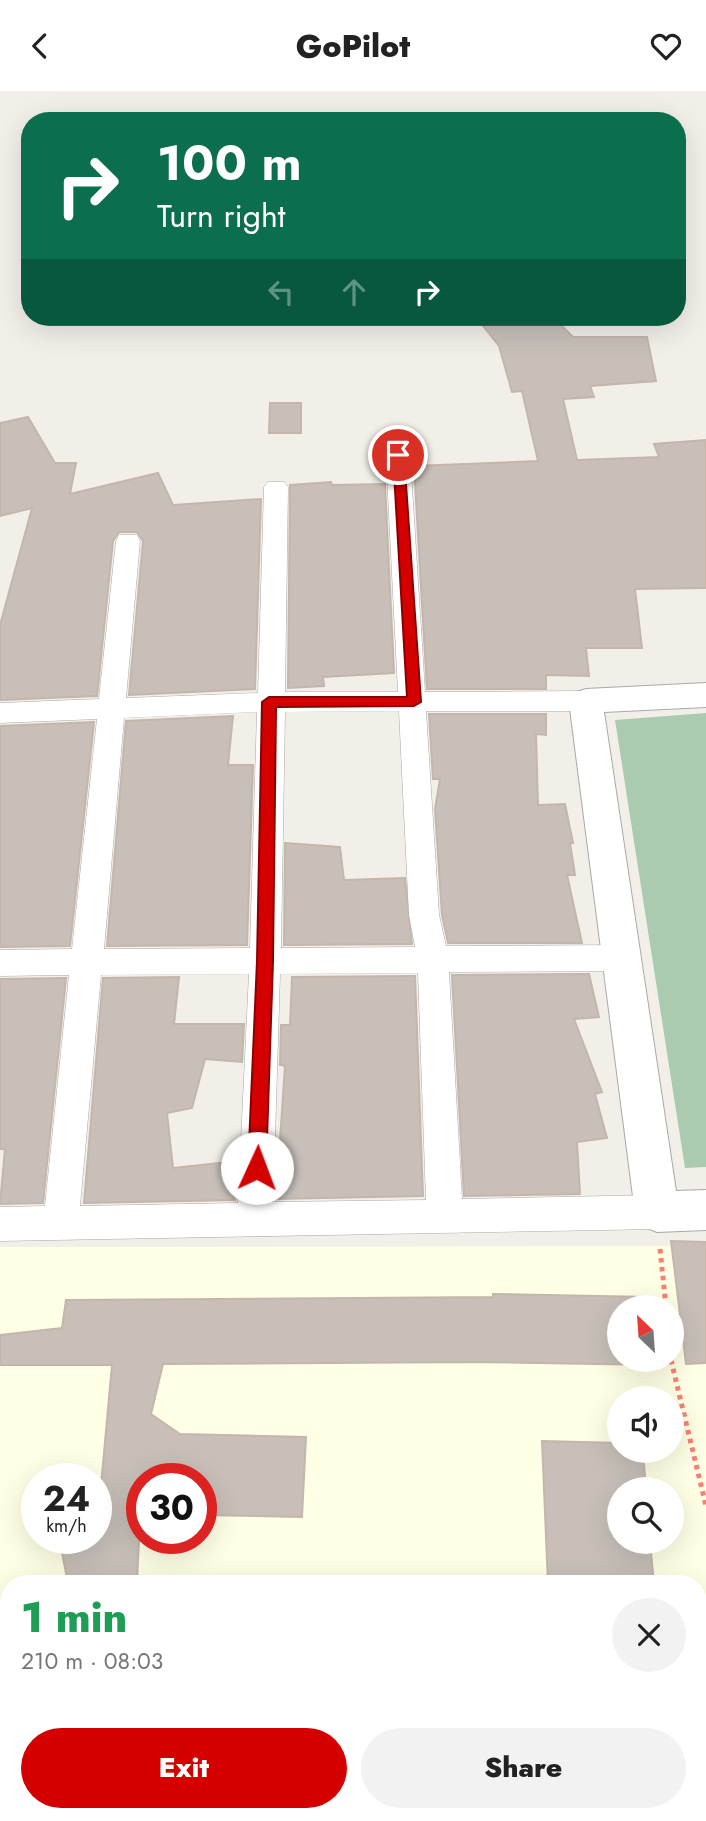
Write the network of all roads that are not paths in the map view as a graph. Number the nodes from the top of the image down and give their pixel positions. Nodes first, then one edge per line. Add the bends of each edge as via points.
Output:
1 (398, 455) dead end
2 (276, 487) dead end
3 (128, 541) dead end
4 (706, 695) edge
5 (586, 701) junction
6 (269, 702) junction
7 (414, 702) junction
8 (113, 708) junction
9 (0, 713) edge
10 (622, 958) junction
11 (433, 960) junction
12 (265, 961) junction
13 (0, 963) edge
14 (89, 963) junction
15 (706, 1210) edge
16 (657, 1212) junction
17 (445, 1216) junction
18 (255, 1220) junction
19 (61, 1223) junction
20 (0, 1224) edge

1 - 7 street
2 - 6 street
3 - 8 street
4 - 5 street
5 - 7 street
5 - 10 street
6 - 7 street
6 - 8 street
6 - 12 street
7 - 11 street via 424,915
8 - 9 street
8 - 14 street
10 - 11 street
10 - 16 street
11 - 12 street
11 - 17 street
12 - 14 street
12 - 18 street
13 - 14 street
14 - 19 street
15 - 16 street
16 - 17 street
17 - 18 street
18 - 19 street
19 - 20 street

